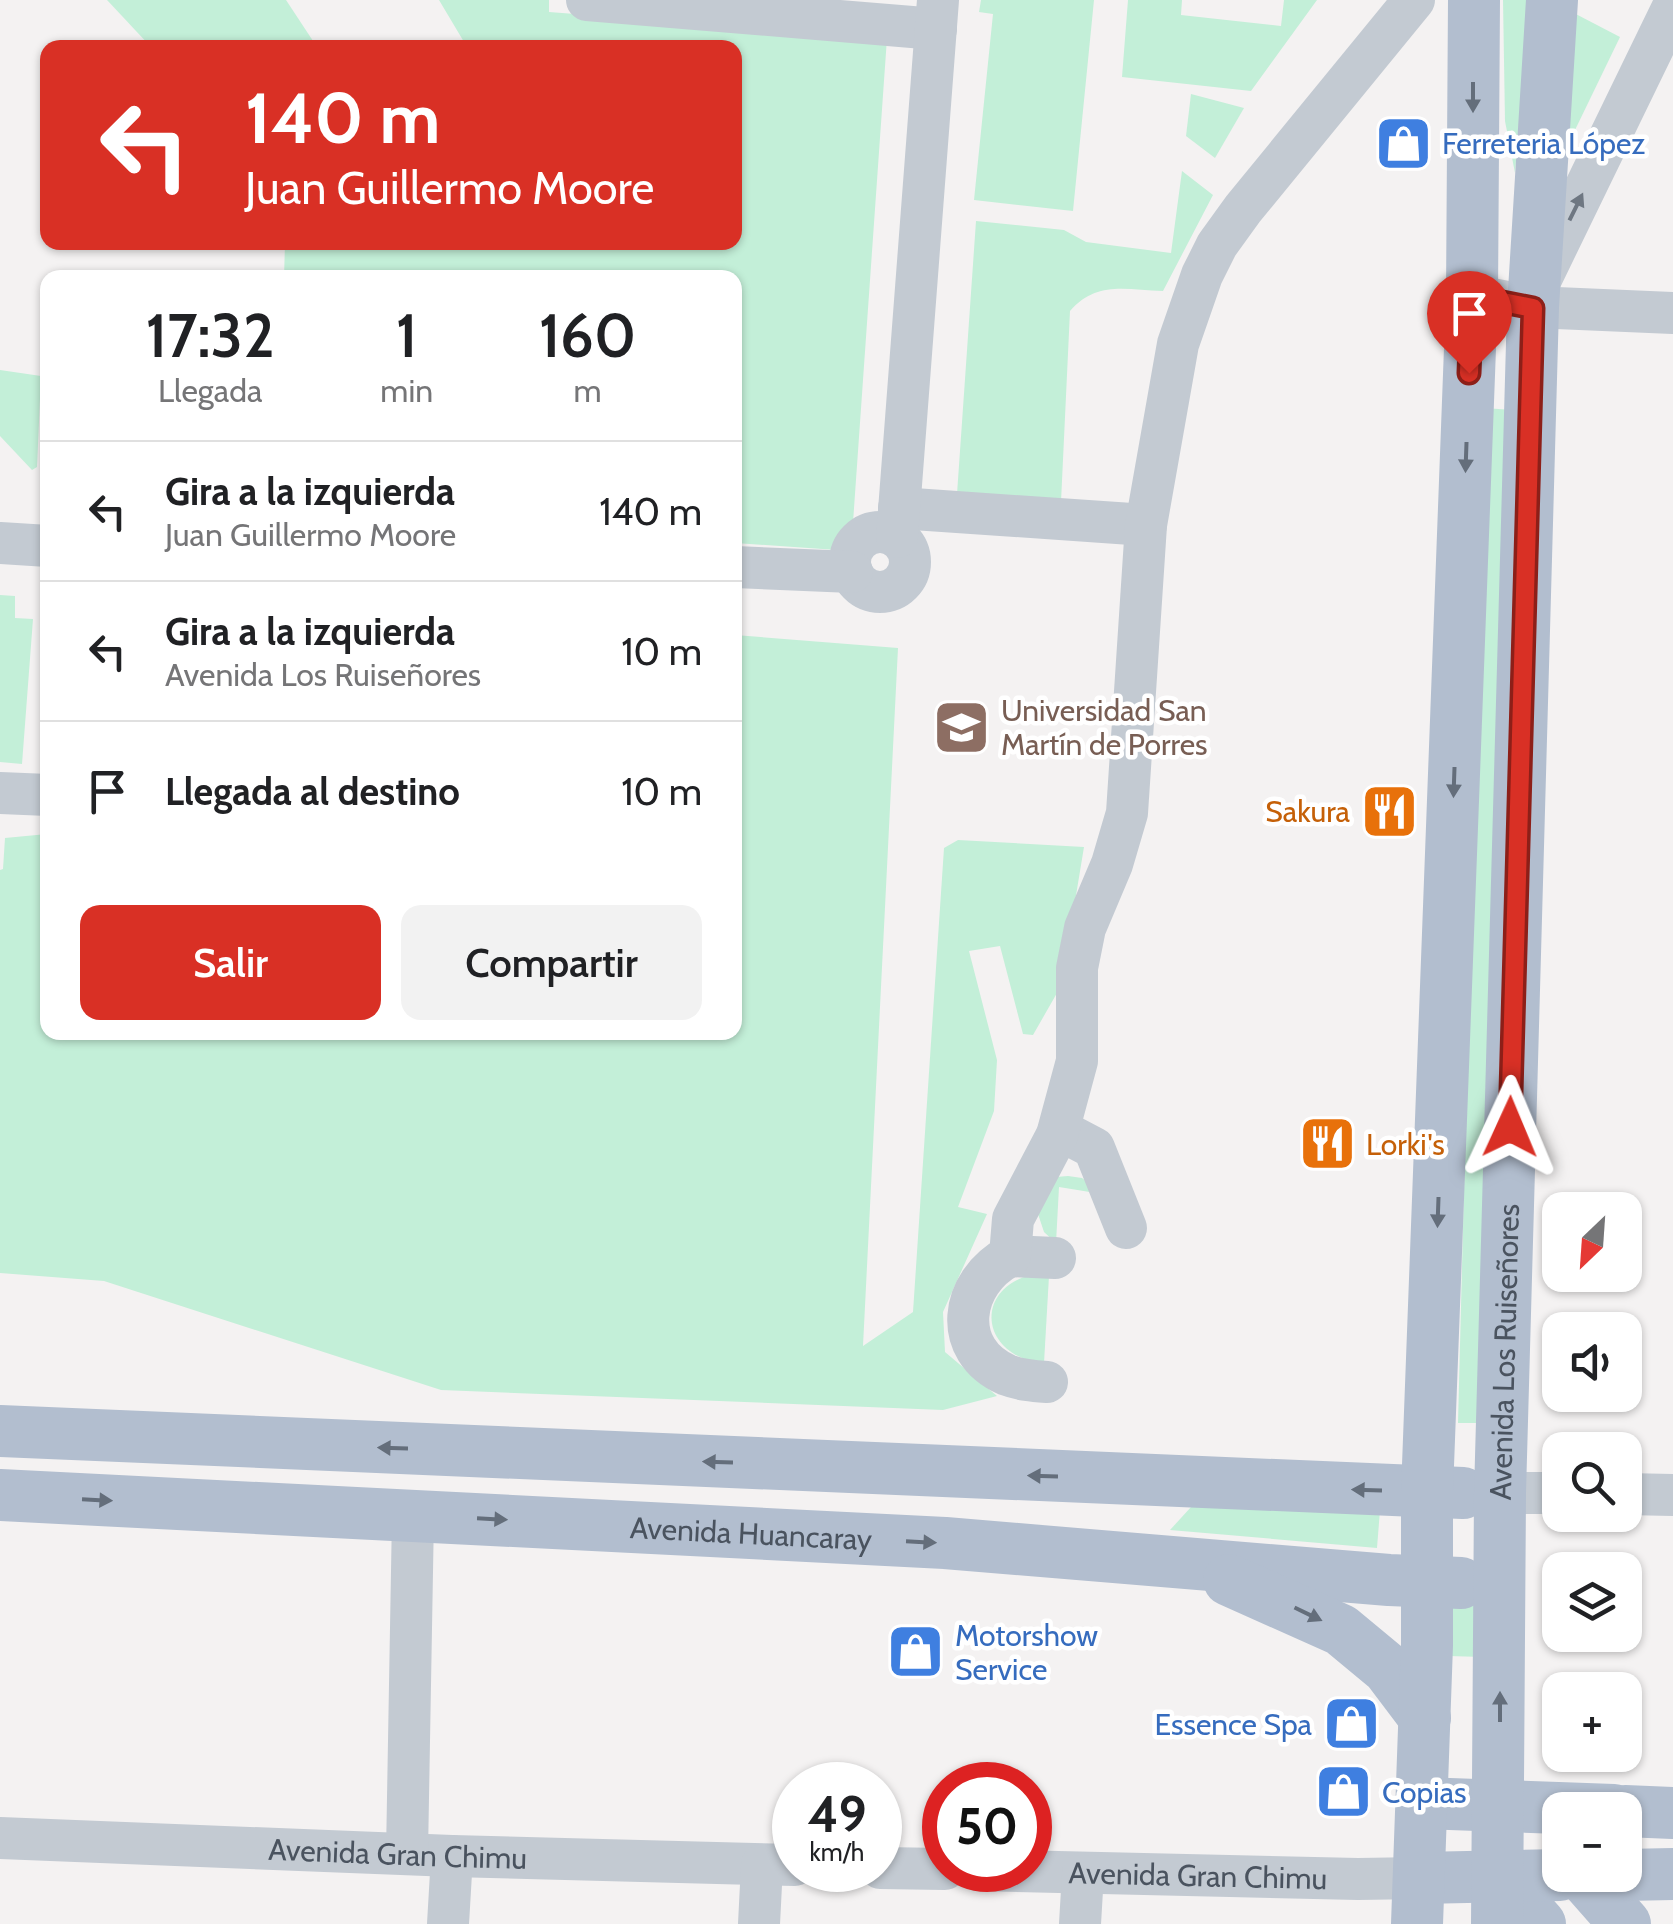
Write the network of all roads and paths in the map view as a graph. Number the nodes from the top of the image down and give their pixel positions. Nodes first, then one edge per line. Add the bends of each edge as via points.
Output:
1 (587, 0) edge
2 (1414, 0) edge
3 (1474, 0) edge
4 (1552, 0) edge
5 (1673, 8) edge
6 (937, 15) edge
7 (1472, 296) junction
8 (1533, 301) junction
9 (1673, 313) edge
10 (898, 523) junction
11 (1146, 525) junction
12 (40, 542) edge
13 (0, 543) edge
14 (742, 567) edge
15 (0, 792) edge
16 (40, 794) edge
17 (1057, 1135) junction
18 (1126, 1228) dead end
19 (1010, 1256) junction
20 (1055, 1258) dead end
21 (1046, 1382) dead end
22 (0, 1432) edge
23 (1427, 1492) junction
24 (1500, 1492) junction
25 (1542, 1493) edge
26 (1642, 1494) edge
27 (0, 1495) edge
28 (1673, 1495) edge
29 (413, 1515) junction
30 (1186, 1561) junction
31 (1428, 1582) junction
32 (1500, 1585) junction
33 (1425, 1718) junction
34 (1422, 1803) junction
35 (1500, 1805) junction
36 (1542, 1807) edge
37 (1642, 1811) edge
38 (1673, 1812) edge
39 (0, 1838) edge
40 (1542, 1841) edge
41 (407, 1854) junction
42 (452, 1856) junction
43 (772, 1865) edge
44 (1052, 1872) edge
45 (1083, 1873) junction
46 (1673, 1874) edge
47 (1642, 1875) edge
48 (1542, 1882) edge
49 (772, 1886) edge
50 (1597, 1892) edge
51 (1498, 1900) edge
52 (1418, 1901) edge
53 (448, 1924) edge
54 (759, 1924) edge
55 (1080, 1924) edge
56 (1540, 1924) edge
57 (1626, 1924) edge

1 - 6 street
2 - 11 street via 1242,209 1210,260 1178,344
3 -> 7 main road
4 - 8 main road, Avenida Los Ruiseñores
8 -> 5 street
6 - 10 street
7 - 8 street
7 -> 23 main road
8 - 9 street
8 - 24 main road, Avenida Los Ruiseñores
10 - 11 street
10 - 14 street via 910,558 908,576 894,589 875,592 852,572
11 - 17 street via 1126,813 1086,928 1078,968 1076,1062
12 - 13 street
15 - 16 street
17 - 18 street via 1094,1148
17 - 19 street via 1013,1218
19 - 20 street
19 - 21 street via 994,1264 972,1292 973,1340 1006,1374
23 -> 22 main road
23 - 24 main road
23 - 31 main road
24 - 25 street
24 - 32 main road, Avenida Los Ruiseñores
26 - 28 street
27 -> 29 main road, Avenida Huancaray
29 -> 30 main road, Avenida Huancaray
29 - 41 street
30 - 31 main road, Avenida Huancaray
30 -> 33 main road via 1341,1630 1388,1668
31 - 32 main road, Avenida Huancaray
31 - 33 main road
35 -> 32 main road, Avenida Los Ruiseñores
33 - 34 main road
34 - 35 main road
34 - 52 main road
35 - 36 main road
35 - 40 main road
35 - 51 main road, Avenida Los Ruiseñores
37 - 38 main road
39 - 41 street, Avenida Gran Chimu
41 - 42 street, Avenida Gran Chimu
42 - 43 street, Avenida Gran Chimu
42 - 53 street
44 - 45 street, Avenida Gran Chimu
45 - 52 street, Avenida Gran Chimu via 1358,1880
45 - 55 street
46 - 47 main road
48 - 51 main road
49 - 54 street
50 - 57 main road
51 - 52 main road
51 - 56 main road

